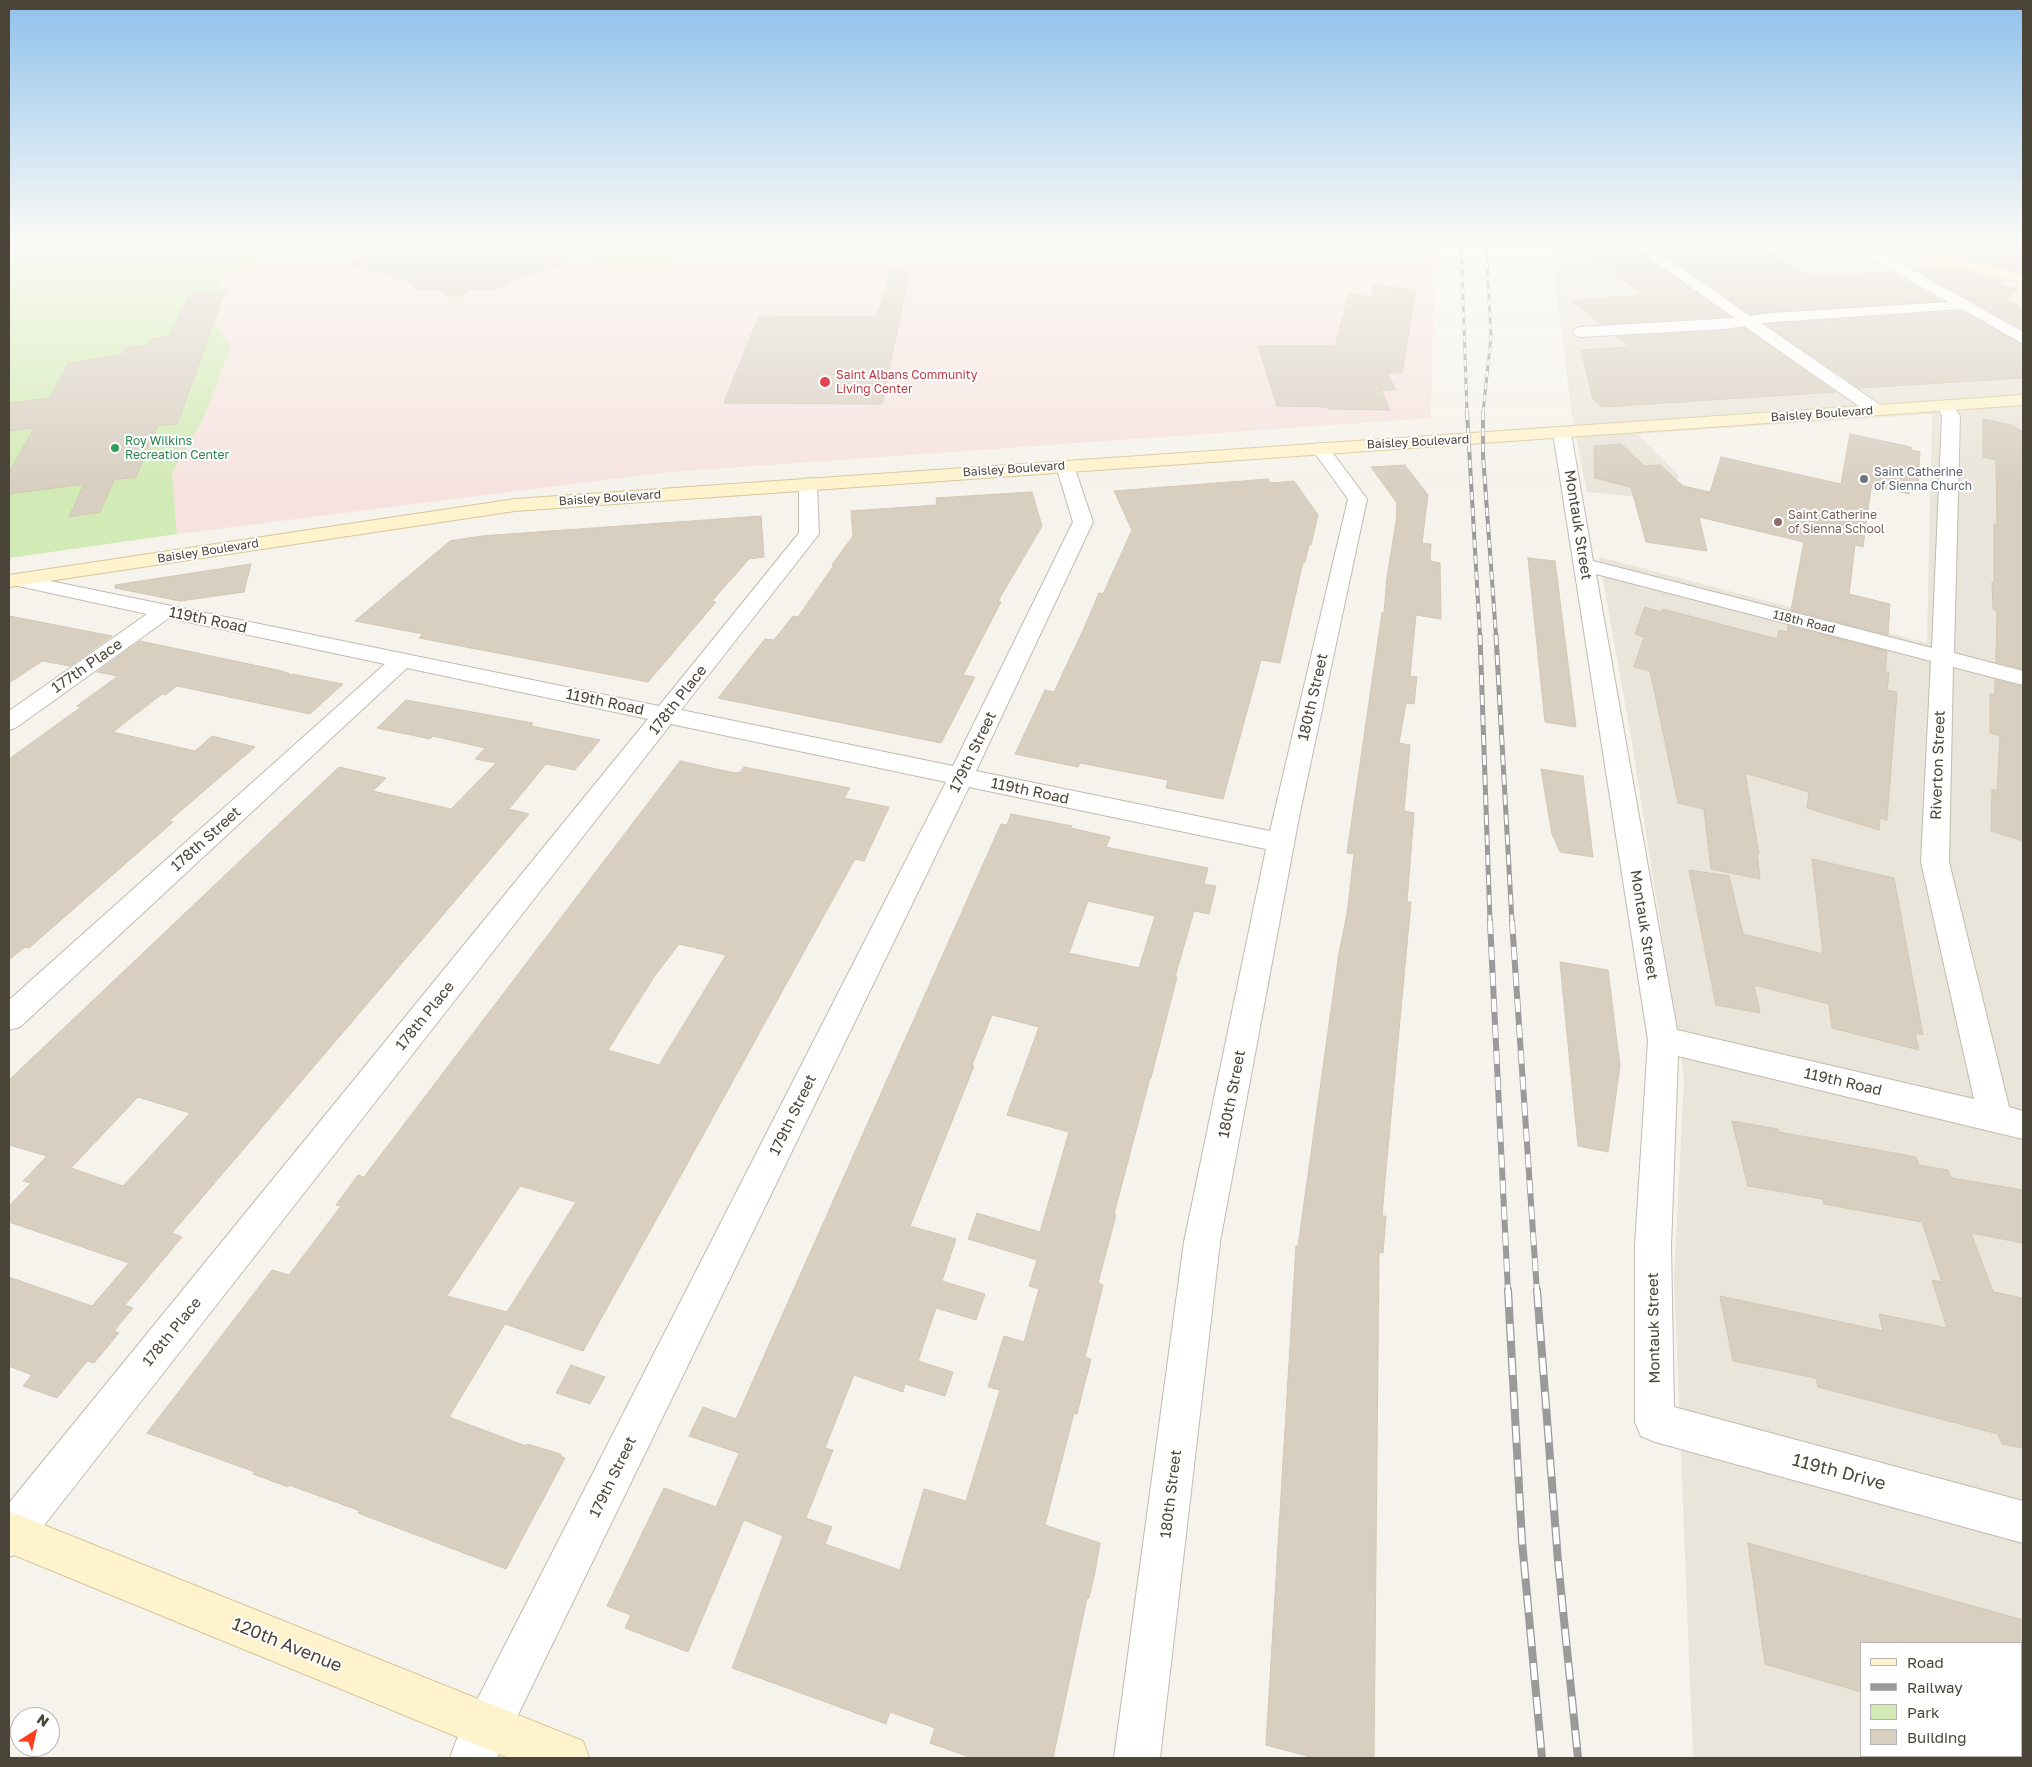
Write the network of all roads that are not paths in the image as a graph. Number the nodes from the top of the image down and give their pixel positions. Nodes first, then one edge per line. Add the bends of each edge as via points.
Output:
1 (1733, 322) edge
2 (1751, 322) edge
3 (1995, 322) edge
4 (1580, 332) dead end
5 (2023, 338) edge
6 (2023, 400) edge
7 (1944, 406) junction
8 (1876, 410) junction
9 (1562, 433) junction
10 (1320, 448) junction
11 (1065, 466) junction
12 (808, 484) junction
13 (1585, 565) junction
14 (12, 580) edge
15 (165, 611) junction
16 (1943, 658) junction
17 (403, 660) junction
18 (2023, 678) edge
19 (666, 715) junction
20 (9, 722) edge
21 (961, 776) junction
22 (1282, 843) junction
23 (9, 1018) edge
24 (1663, 1040) junction
25 (2009, 1121) edge
26 (1655, 1422) joint
27 (2023, 1522) edge
28 (10, 1533) edge
29 (481, 1743) edge
30 (566, 1758) edge
31 (1137, 1758) edge

1 - 4 street
2 - 8 street
3 - 5 street
6 - 7 street, Baisley Boulevard
7 - 8 street, Baisley Boulevard
7 - 16 street, Riverton Street via 1951,416
8 - 9 street, Baisley Boulevard
9 - 10 street, Baisley Boulevard
9 - 13 street, Montauk Street
10 - 11 street, Baisley Boulevard
10 - 22 street, 180th Street via 1358,499
11 - 12 street, Baisley Boulevard
11 - 21 street, 179th Street via 1083,522
12 - 14 street, Baisley Boulevard via 515,505
12 - 19 street, 178th Place via 809,534
13 - 16 street, 118th Road
13 - 24 street, Montauk Street
14 - 15 street, 119th Road
15 - 17 street, 119th Road
15 - 20 street, 177th Place
16 - 18 street, 118th Road
16 - 25 street, Riverton Street via 1934,862
17 - 19 street, 119th Road
17 - 23 street, 178th Street
19 - 21 street, 119th Road
19 - 28 street, 178th Place
21 - 22 street, 119th Road
21 - 29 street, 179th Street
22 - 31 street, 180th Street via 1202,1242
24 - 25 street, 119th Road
24 - 26 street, Montauk Street via 1653,1246
26 - 27 street, 119th Drive
28 - 29 street, 120th Avenue
29 - 30 street, 120th Avenue

